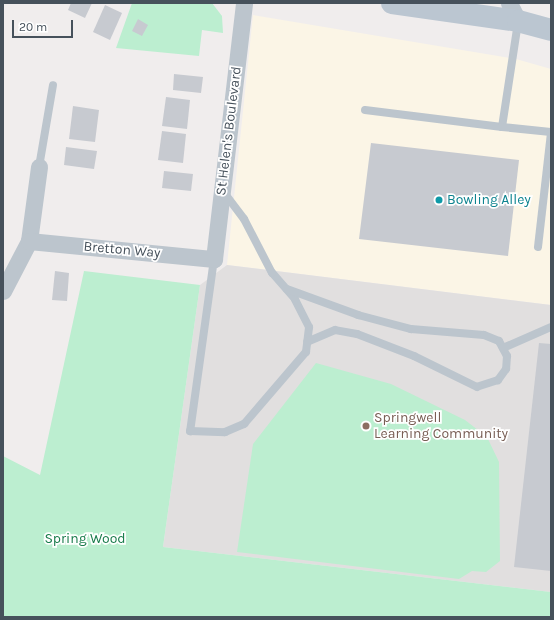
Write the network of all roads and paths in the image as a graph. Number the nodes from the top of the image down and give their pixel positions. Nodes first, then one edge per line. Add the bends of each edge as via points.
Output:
1 (244, 3) edge
2 (392, 3) edge
3 (514, 12) edge
4 (551, 30) edge
5 (53, 85) dead end
6 (365, 110) dead end
7 (502, 127) junction
8 (551, 132) edge
9 (39, 167) joint
10 (222, 190) junction
11 (29, 241) junction
12 (538, 246) dead end
13 (214, 259) junction
14 (286, 289) junction
15 (3, 291) edge
16 (551, 327) edge
17 (307, 342) junction
18 (502, 348) junction

1 - 10 street, St Helen's Boulevard
2 - 3 main road
3 - 4 main road
3 - 7 lane
5 - 9 lane
6 - 7 lane
7 - 8 lane
8 - 12 lane
9 - 11 street
10 - 13 street, St Helen's Boulevard
10 - 14 lane via 244,219 272,273
11 - 13 street, Bretton Way
11 - 15 street
13 - 17 lane via 190,431 225,432 244,424 306,352
14 - 17 lane via 295,299 309,327
14 - 18 lane via 358,315 411,329 484,335 499,341
16 - 18 lane
17 - 18 lane via 335,330 357,334 414,356 477,387 498,380 506,369 507,356

